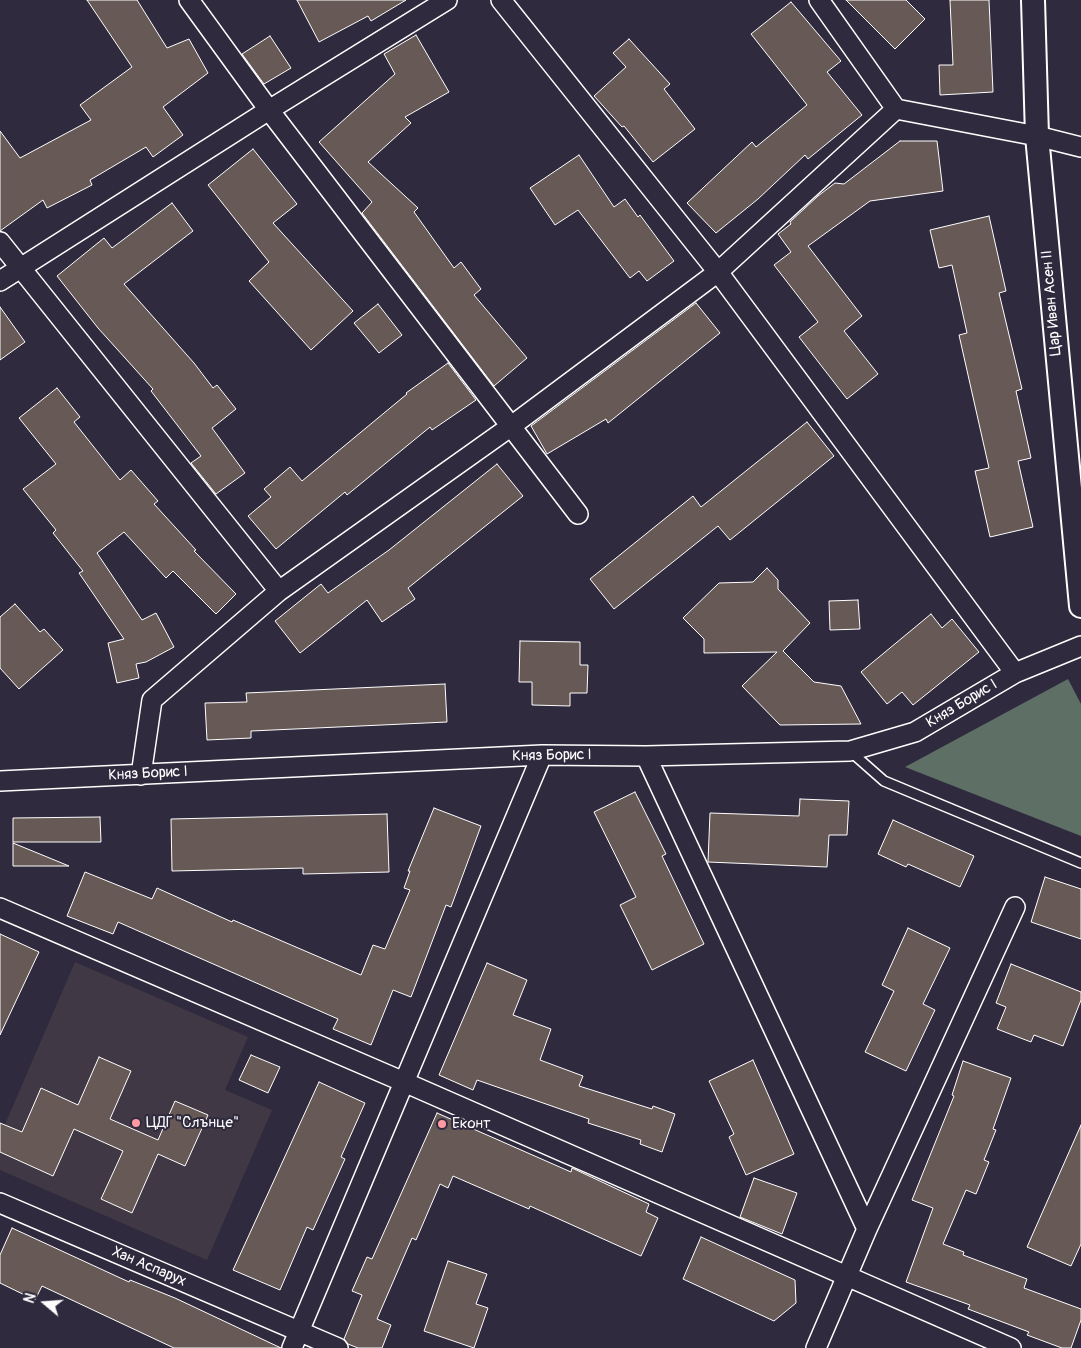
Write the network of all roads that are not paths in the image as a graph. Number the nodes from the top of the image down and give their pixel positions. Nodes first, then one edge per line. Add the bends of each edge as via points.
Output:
1 (189, 0) edge
2 (447, 0) edge
3 (501, 0) edge
4 (819, 0) edge
5 (1034, 0) edge
6 (896, 109) junction
7 (268, 110) junction
8 (1037, 136) junction
9 (1081, 147) edge
10 (0, 242) edge
11 (21, 268) junction
12 (718, 272) junction
13 (0, 281) edge
14 (510, 427) junction
15 (578, 514) dead end
16 (279, 591) junction
17 (1081, 606) edge
18 (1081, 646) edge
19 (1015, 673) junction
20 (850, 751) junction
21 (542, 755) junction
22 (646, 756) junction
23 (141, 774) junction
24 (0, 781) edge
25 (1081, 863) edge
26 (1015, 907) dead end
27 (0, 908) edge
28 (404, 1082) junction
29 (0, 1202) edge
30 (867, 1229) junction
31 (847, 1278) junction
32 (295, 1340) edge
33 (338, 1348) edge
34 (816, 1348) edge
35 (1011, 1348) edge

1 - 7 street
2 - 7 street
3 - 12 street
4 - 6 street
5 - 8 street, Цар Иван Асен II
6 - 8 street
6 - 12 street
7 - 11 street
7 - 14 street
8 - 9 street
8 - 17 street, Цар Иван Асен II
10 - 11 street
11 - 13 street
11 - 16 street
12 - 14 street
12 - 19 street
14 - 15 street
14 - 16 street
16 - 23 street via 152,700
18 - 19 street, Княз Борис I
19 - 20 street, Княз Борис I via 915,732
20 - 22 street, Княз Борис I
20 - 25 lane via 884,781
21 - 22 street, Княз Борис I
21 - 23 street, Княз Борис I
21 - 28 street
22 - 30 street
23 - 24 street, Княз Борис I
26 - 30 street
27 - 28 street
28 - 31 street
28 - 32 street
29 - 32 street, Хан Аспарух
30 - 31 street
31 - 34 street
31 - 35 street
32 - 33 street, Хан Аспарух

